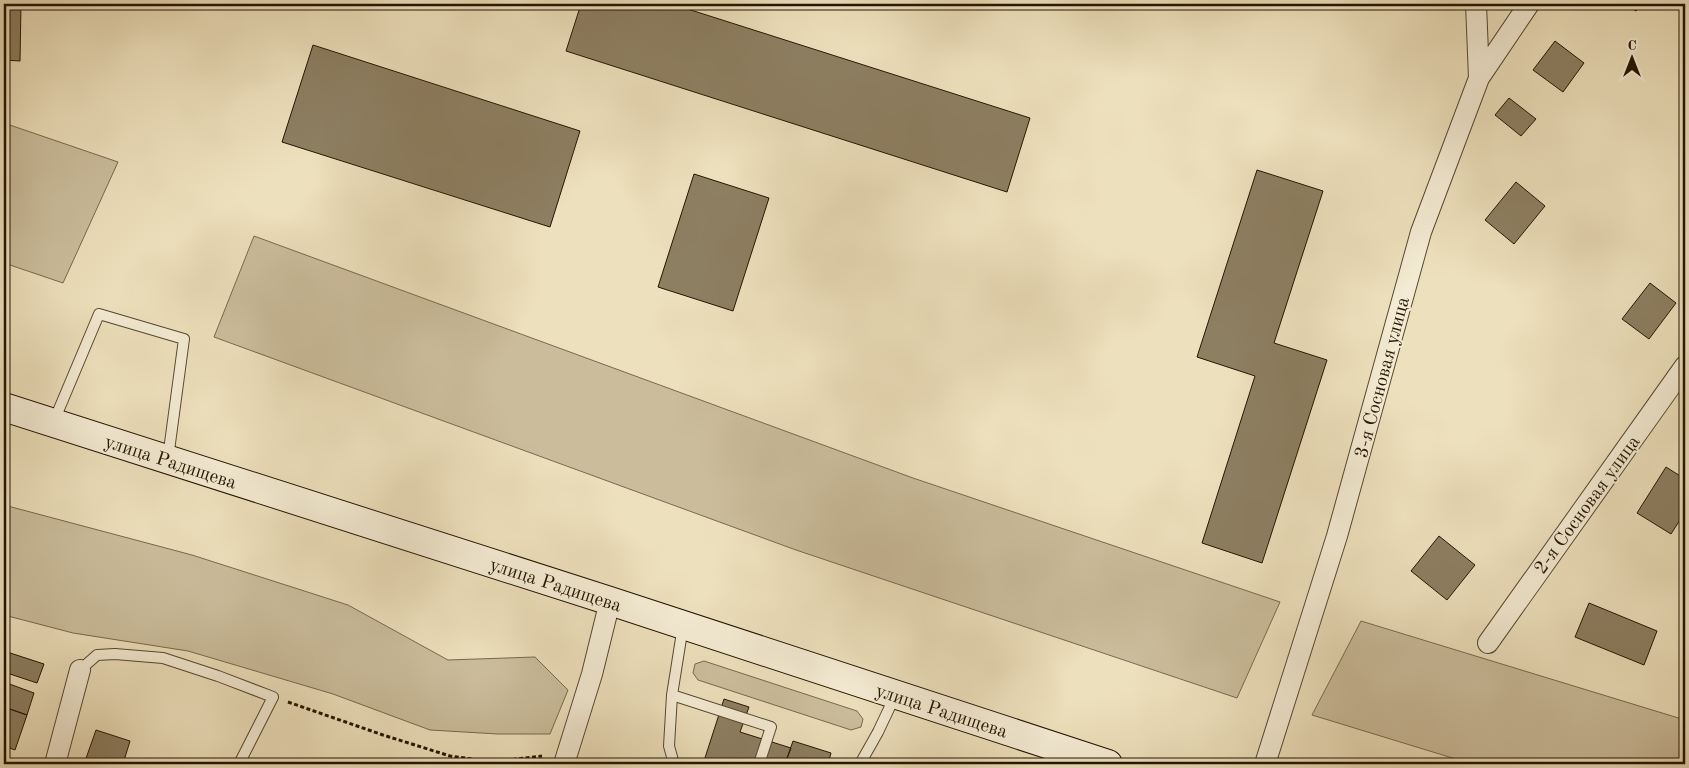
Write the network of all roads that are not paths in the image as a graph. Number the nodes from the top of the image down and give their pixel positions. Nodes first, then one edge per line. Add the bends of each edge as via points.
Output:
1 (1476, 4) edge
2 (1529, 4) edge
3 (1478, 78) junction
4 (1685, 366) edge
5 (4, 407) edge
6 (53, 423) junction
7 (168, 459) junction
8 (610, 601) junction
9 (683, 625) junction
10 (1488, 643) dead end
11 (80, 670) joint
12 (672, 695) junction
13 (896, 695) junction
14 (567, 758) edge
15 (1070, 758) edge
16 (55, 764) edge
17 (239, 764) edge
18 (674, 764) edge
19 (759, 764) edge
20 (860, 764) edge
21 (1108, 764) edge
22 (1265, 764) edge

1 - 3 street
2 - 3 street, 3-я Сосновая улица
3 - 22 street, 3-я Сосновая улица via 1421,232 1337,536
4 - 10 street, 2-я Сосновая улица
5 - 6 main road, улица Радищева
6 - 7 main road, улица Радищева
6 - 7 lane via 99,314 184,339
7 - 8 main road, улица Радищева
8 - 9 main road, улица Радищева
8 - 14 street
9 - 12 lane
9 - 13 main road, улица Радищева
11 - 16 street
11 - 17 lane via 97,656 115,654 163,658 273,697
12 - 18 lane via 669,746
12 - 19 lane via 771,727
13 - 15 main road, улица Радищева
13 - 20 lane
15 - 21 main road, улица Радищева

